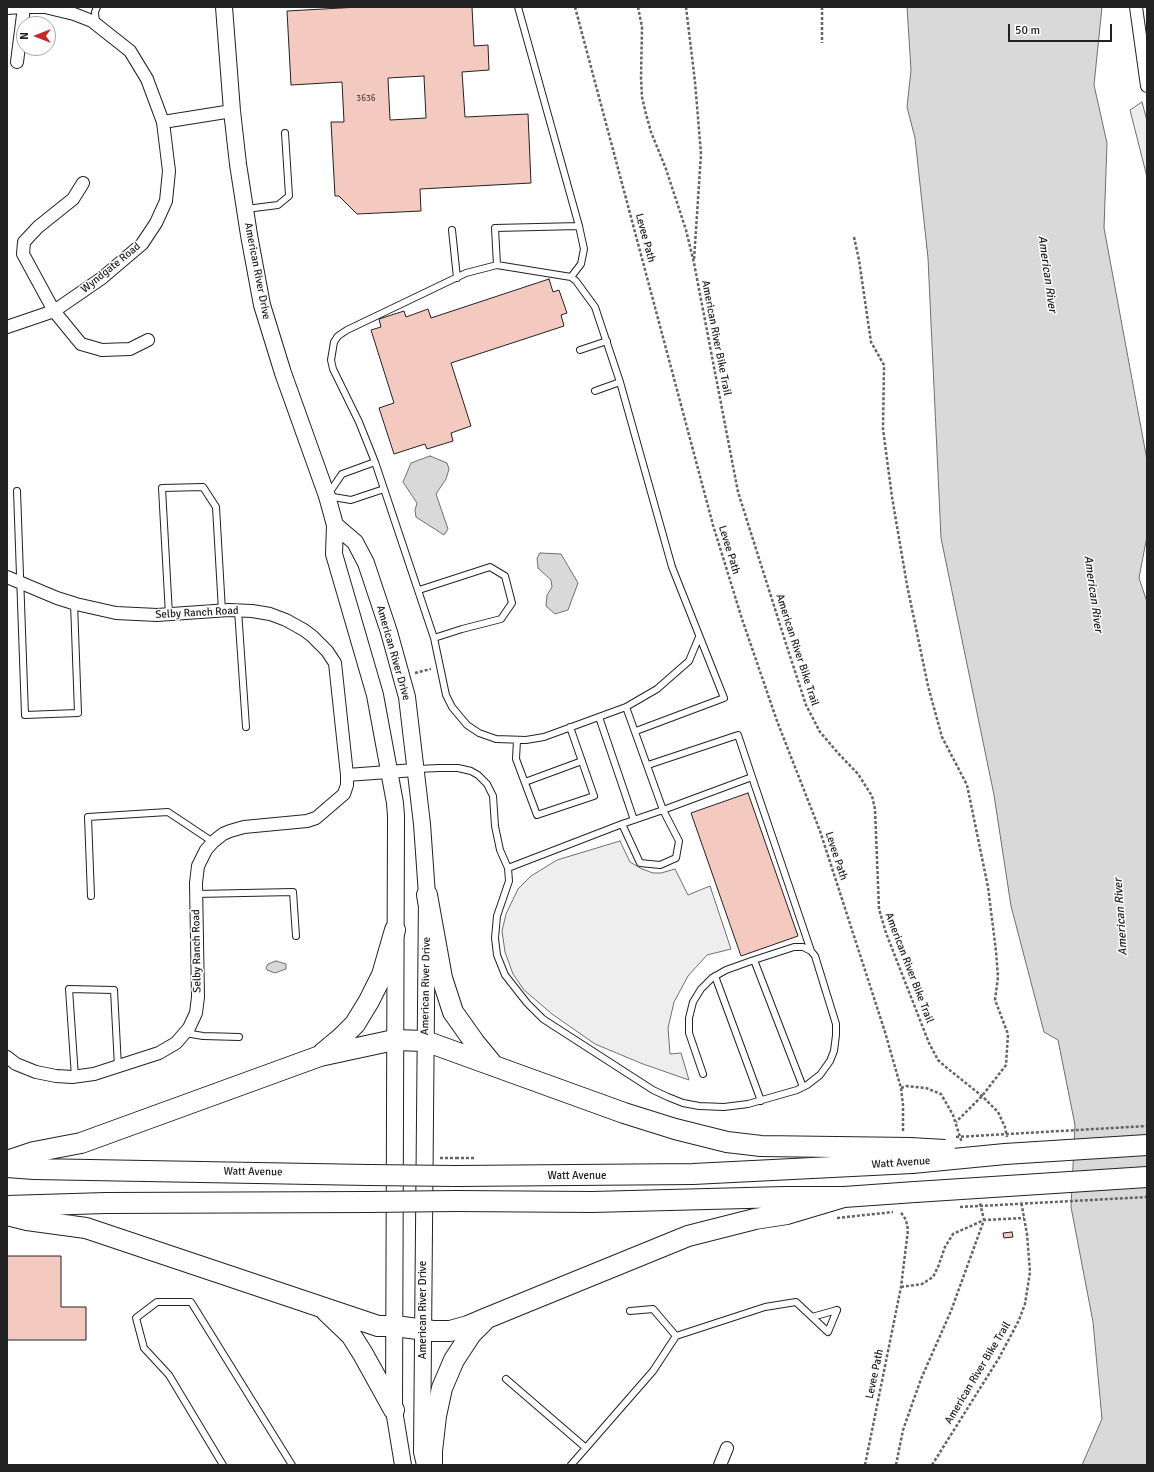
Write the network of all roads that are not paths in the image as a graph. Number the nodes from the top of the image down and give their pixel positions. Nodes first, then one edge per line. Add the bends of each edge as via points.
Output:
1 (24, 7) edge
2 (97, 7) edge
3 (224, 7) edge
4 (518, 7) edge
5 (1136, 7) edge
6 (7, 8) edge
7 (96, 23) junction
8 (17, 62) dead end
9 (1147, 86) edge
10 (232, 111) junction
11 (163, 122) junction
12 (285, 133) dead end
13 (83, 183) dead end
14 (245, 209) junction
15 (579, 226) junction
16 (452, 230) dead end
17 (497, 265) junction
18 (571, 277) junction
19 (457, 278) junction
20 (54, 311) junction
21 (7, 327) edge
22 (148, 340) dead end
23 (607, 341) junction
24 (580, 350) dead end
25 (620, 382) junction
26 (596, 391) dead end
27 (375, 462) junction
28 (384, 489) junction
29 (16, 491) dead end
30 (327, 496) junction
31 (336, 525) junction
32 (7, 577) edge
33 (21, 583) junction
34 (419, 590) junction
35 (74, 603) junction
36 (238, 610) junction
37 (222, 611) junction
38 (169, 615) junction
39 (700, 637) junction
40 (434, 638) junction
41 (626, 707) junction
42 (599, 717) junction
43 (246, 727) dead end
44 (570, 728) junction
45 (636, 732) junction
46 (517, 740) junction
47 (582, 761) junction
48 (648, 765) junction
49 (415, 770) junction
50 (390, 771) junction
51 (348, 775) junction
52 (752, 777) junction
53 (524, 782) junction
54 (663, 810) junction
55 (634, 820) junction
56 (622, 824) junction
57 (212, 842) junction
58 (508, 868) junction
59 (196, 894) junction
60 (427, 895) junction
61 (91, 896) dead end
62 (395, 930) junction
63 (296, 936) dead end
64 (811, 951) junction
65 (754, 960) junction
66 (715, 976) junction
67 (186, 1033) junction
68 (239, 1037) dead end
69 (394, 1040) junction
70 (425, 1041) junction
71 (320, 1056) junction
72 (7, 1057) edge
73 (493, 1065) junction
74 (118, 1067) junction
75 (703, 1074) dead end
76 (75, 1077) junction
77 (803, 1087) junction
78 (760, 1101) junction
79 (1147, 1145) edge
80 (908, 1148) junction
81 (7, 1161) edge
82 (7, 1167) edge
83 (1147, 1177) edge
84 (844, 1196) junction
85 (7, 1206) edge
86 (7, 1215) edge
87 (324, 1308) junction
88 (630, 1311) dead end
89 (812, 1317) dead end
90 (487, 1318) junction
91 (395, 1326) junction
92 (424, 1331) junction
93 (676, 1336) junction
94 (506, 1379) dead end
95 (394, 1410) junction
96 (586, 1448) junction
97 (727, 1448) dead end
98 (223, 1465) edge
99 (292, 1465) edge
100 (403, 1465) edge
101 (425, 1465) edge
102 (432, 1465) edge
103 (571, 1465) edge
104 (720, 1465) edge

1 - 6 street, Wyndgate Road
1 - 7 street, Wyndgate Road via 74,14
1 - 8 street
2 - 7 lane
3 - 10 street, American River Drive
4 - 15 lane
5 - 9 street
7 - 11 street, Wyndgate Road via 130,51 147,79
10 - 11 street
10 - 14 street, American River Drive
11 - 20 street, Wyndgate Road via 169,171 166,201 156,223 142,244 122,262
12 - 14 lane via 289,196 278,205
13 - 20 street via 73,200 38,227 24,242 24,254
14 - 30 street, American River Drive via 262,305 282,373
15 - 17 lane via 495,228
15 - 18 lane via 584,249 581,264
16 - 19 lane
17 - 18 lane
17 - 19 lane
18 - 23 lane via 596,307
19 - 27 lane via 347,330 334,342 331,360 333,369
20 - 21 street, Wyndgate Road
20 - 22 street via 81,344 102,350 130,349
23 - 24 lane
23 - 25 lane
25 - 26 lane
25 - 39 lane via 672,567
27 - 28 lane
27 - 30 lane via 342,474
28 - 30 lane via 351,500
28 - 34 lane
29 - 33 lane
30 - 31 street, American River Drive
31 - 49 street, American River Drive via 355,542 366,564 389,632 407,697
31 - 50 street, American River Drive via 334,554 374,695
32 - 33 street, Selby Ranch Road
33 - 35 street, Selby Ranch Road
33 - 35 lane via 25,715 78,713
34 - 40 lane
34 - 40 lane via 490,566 505,576 512,603 501,619
35 - 38 street, Selby Ranch Road via 116,613
36 - 37 street, Selby Ranch Road
36 - 43 lane
36 - 51 street, Selby Ranch Road via 270,614 286,620 312,636 332,658 336,669
37 - 38 street, Selby Ranch Road
37 - 38 lane via 216,507 204,487 162,488
39 - 41 lane via 689,661 657,689
39 - 45 lane via 724,698
40 - 46 lane via 446,695 458,715 467,726 479,733 496,739
41 - 42 lane
41 - 45 lane
42 - 44 lane
42 - 55 lane
44 - 46 lane via 544,737
44 - 47 lane
45 - 48 lane
46 - 53 lane via 516,759
47 - 53 lane
47 - 53 lane via 594,796 536,815
48 - 52 lane via 738,735
48 - 54 lane
49 - 50 street
49 - 58 lane via 458,768 471,771 487,784 493,796 500,850
49 - 60 street, American River Drive
50 - 51 street
50 - 62 street, American River Drive via 396,816
51 - 57 street, Selby Ranch Road via 348,785 344,794 316,818 244,827 223,834
52 - 54 lane
52 - 64 lane
54 - 55 lane
54 - 56 lane via 679,841 676,858 660,865 640,863
55 - 56 lane
56 - 58 lane
57 - 59 street, Selby Ranch Road via 198,866
57 - 61 lane via 168,812 88,818
58 - 78 lane via 509,881 497,916 497,955 505,975 527,1003 544,1019 653,1090 668,1097 699,1106 724,1107
59 - 63 lane via 293,892
59 - 67 street, Selby Ranch Road via 198,998 196,1013
60 - 70 street, American River Drive
60 - 73 main road via 442,978 453,1012
62 - 69 street, American River Drive
62 - 71 main road via 382,975 369,1002 355,1024
64 - 65 lane via 803,947 794,947
64 - 77 lane via 815,956 836,1024 836,1035 830,1061 820,1075
65 - 66 lane
65 - 77 lane
66 - 75 lane via 701,989 693,1002 689,1018 689,1033
66 - 78 lane
67 - 68 lane
67 - 74 street, Selby Ranch Road via 168,1049
69 - 70 main road
69 - 71 main road
69 - 91 street, American River Drive
70 - 73 main road
70 - 92 street, American River Drive
71 - 81 main road via 80,1143 34,1152
72 - 76 street, Selby Ranch Road via 16,1064 36,1072
73 - 80 main road via 624,1113 727,1142 761,1146
74 - 76 street, Selby Ranch Road
74 - 76 lane via 114,990 69,989
77 - 78 lane
79 - 80 main road, Watt Avenue, bridge
80 - 82 main road, Watt Avenue, bridge via 693,1174 456,1176
83 - 84 main road, bridge
84 - 85 main road, bridge via 592,1202 106,1203
84 - 90 main road via 787,1214 755,1219 688,1236
86 - 87 main road via 86,1228
87 - 91 main road via 378,1326
87 - 95 main road via 351,1335
88 - 93 lane via 653,1309
89 - 93 lane via 796,1302 765,1307
90 - 92 main road via 450,1331
90 - 102 main road via 471,1334 454,1360 442,1388 436,1416
91 - 92 main road
91 - 95 street, American River Drive
92 - 101 street, American River Drive via 422,1452
93 - 96 lane via 653,1371
94 - 96 lane
95 - 100 street, American River Drive
96 - 103 lane
97 - 104 street
98 - 99 lane via 169,1375 144,1348 136,1318 157,1302 191,1302

